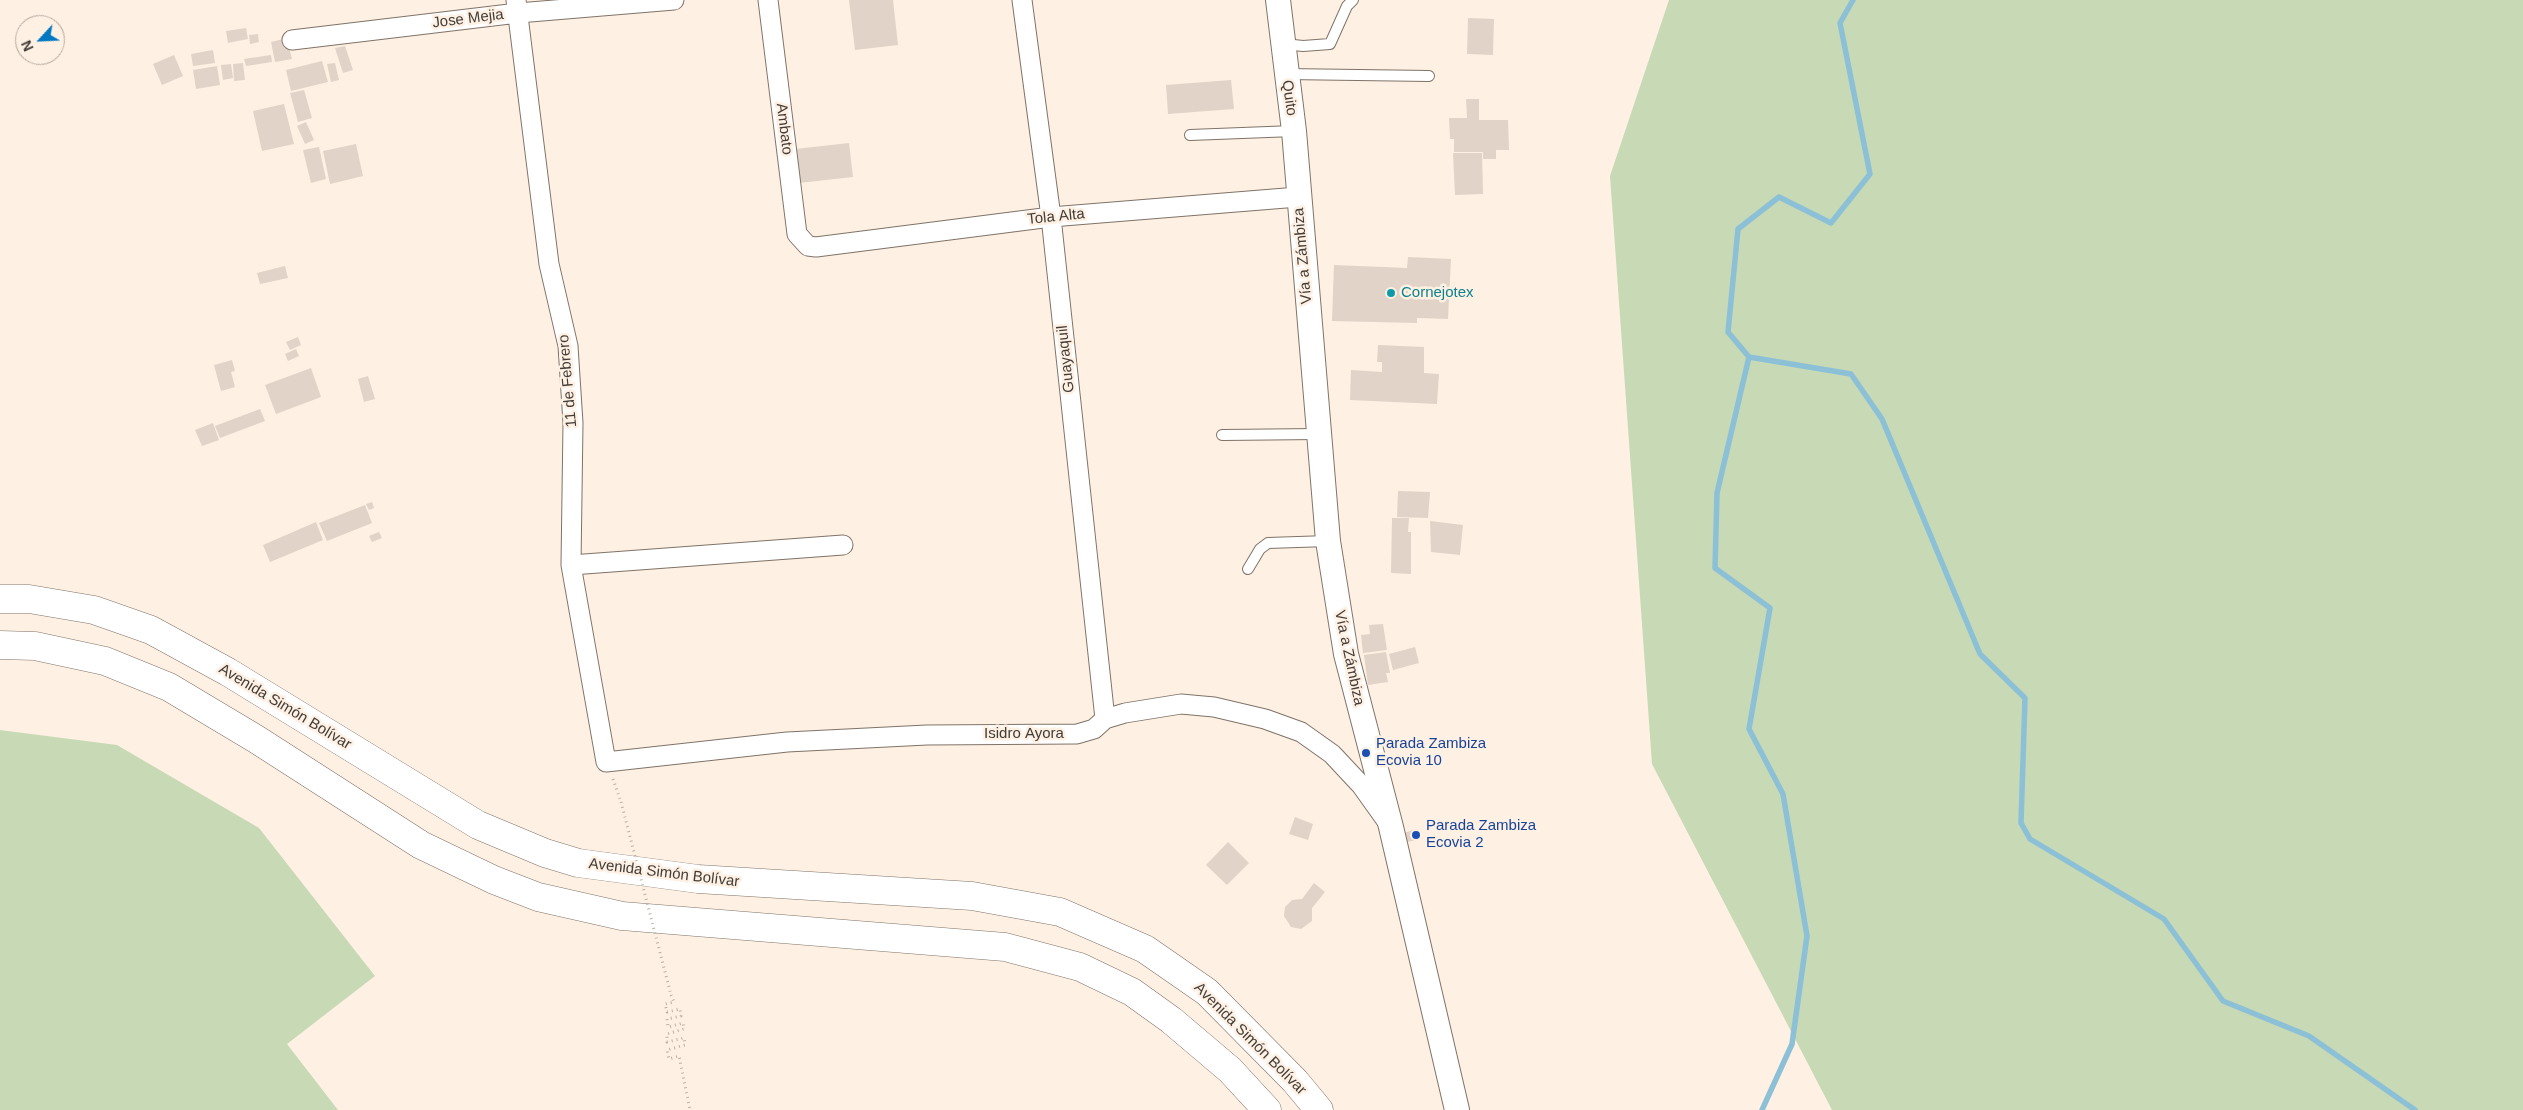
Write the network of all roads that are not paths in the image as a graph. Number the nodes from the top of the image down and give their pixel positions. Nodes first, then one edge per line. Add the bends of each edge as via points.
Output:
1 (674, 0) edge
2 (768, 0) edge
3 (1022, 0) edge
4 (1278, 0) edge
5 (1353, 0) edge
6 (517, 7) edge
7 (292, 40) dead end
8 (1283, 44) junction
9 (1286, 74) junction
10 (1429, 76) dead end
11 (1294, 131) junction
12 (1190, 135) dead end
13 (1298, 197) junction
14 (1051, 217) junction
15 (816, 246) joint
16 (1318, 434) junction
17 (1222, 435) dead end
18 (1328, 541) junction
19 (843, 545) dead end
20 (571, 565) junction
21 (1248, 569) dead end
22 (0, 599) edge
23 (0, 645) edge
24 (1105, 719) junction
25 (606, 762) joint
26 (1391, 827) junction
27 (1267, 1110) edge
28 (1320, 1110) edge
29 (1457, 1110) edge

1 - 6 street, Jose Mejia
2 - 15 street, Ambato via 797,234 804,243
3 - 14 street, Guayaquil
4 - 8 street, Quito
5 - 8 lane via 1347,6 1330,44
6 - 7 street, Jose Mejia
6 - 20 street, 11 de Febrero via 548,264 568,346 573,423
8 - 9 street, Quito
9 - 10 lane
9 - 11 street, Quito
11 - 12 lane
11 - 13 street, Quito
13 - 14 street, Tola Alta
13 - 16 street, Vía a Zámbiza
14 - 15 street, Tola Alta
14 - 24 street, Guayaquil
16 - 17 lane
16 - 18 street, Vía a Zámbiza
18 - 21 lane via 1268,543 1260,549
18 - 26 street, Vía a Zámbiza via 1346,654
19 - 20 street
20 - 25 street, 11 de Febrero
22 - 28 highway, Avenida Simón Bolívar via 29,598 94,610 151,630 228,672 478,825 578,863 698,879 972,896 1060,912 1145,949 1207,992 1295,1080
23 - 27 highway via 35,646 106,661 169,687 420,845 538,897 622,916 1005,947 1080,967 1132,992 1171,1020 1230,1070
24 - 25 street, Isidro Ayora via 1094,729 1077,734 927,734 787,742
24 - 26 street, Isidro Ayora via 1181,704 1214,707 1302,732 1332,754 1362,785
26 - 29 street, Vía a Zámbiza

